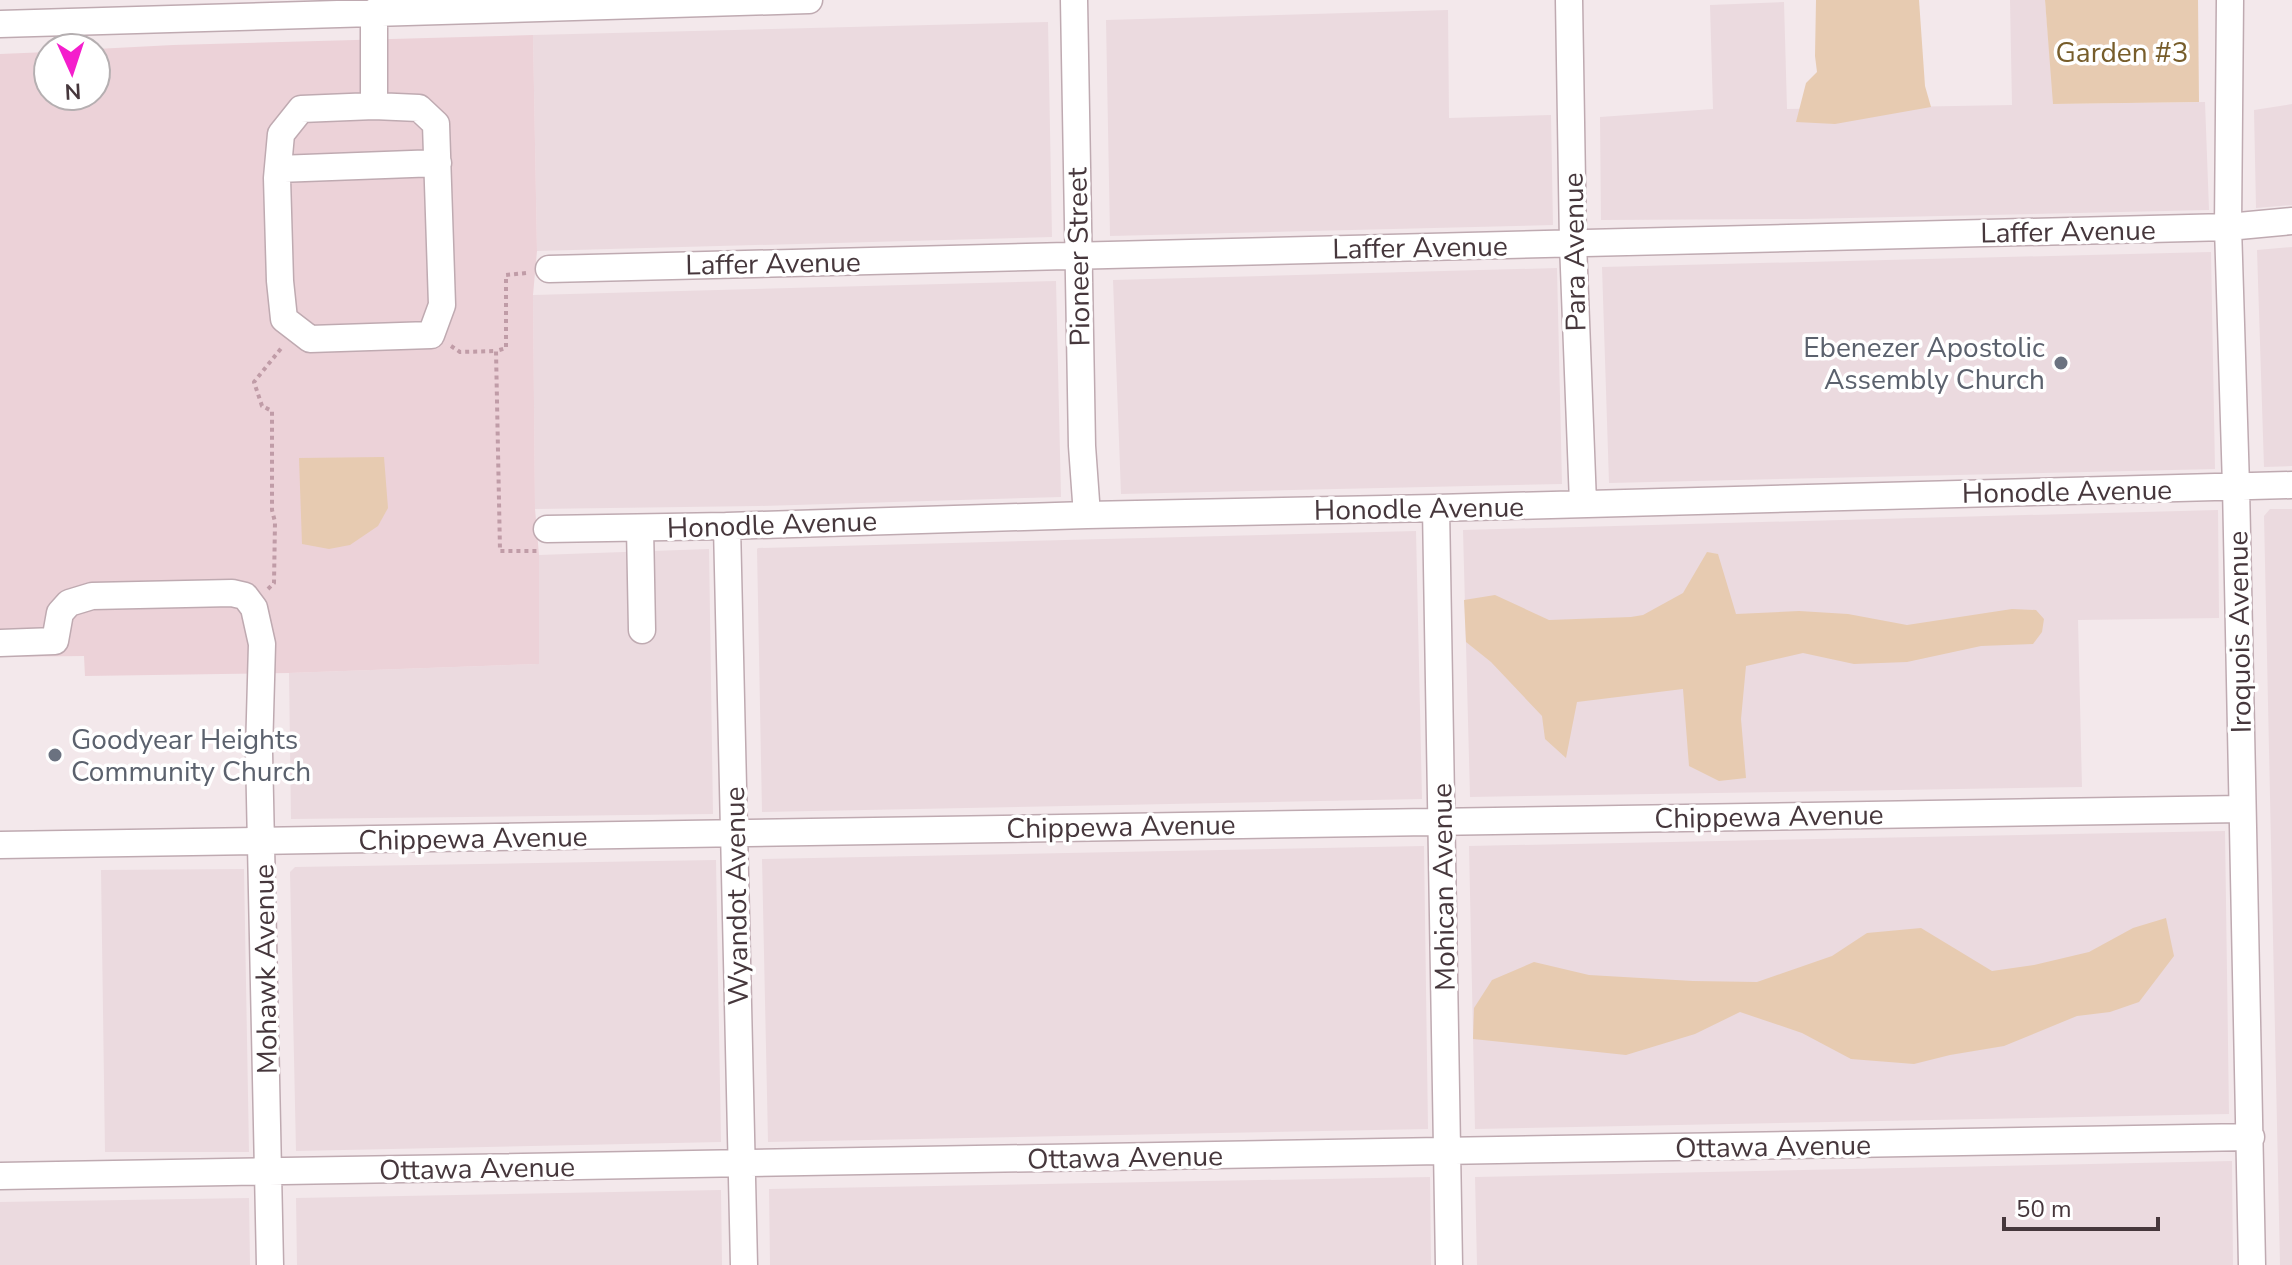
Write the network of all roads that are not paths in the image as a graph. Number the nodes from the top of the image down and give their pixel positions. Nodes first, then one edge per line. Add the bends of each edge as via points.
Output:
1 (809, 0) edge
2 (1074, 0) edge
3 (1569, 0) edge
4 (2230, 0) edge
5 (598, 3) edge
6 (365, 8) edge
7 (0, 24) edge
8 (374, 106) junction
9 (438, 163) junction
10 (278, 169) junction
11 (2292, 221) edge
12 (2228, 227) junction
13 (1573, 243) junction
14 (1079, 256) junction
15 (538, 271) road end
16 (2292, 485) edge
17 (2236, 486) junction
18 (1583, 503) junction
19 (1436, 508) junction
20 (1087, 515) junction
21 (727, 526) junction
22 (640, 528) junction
23 (543, 540) road end
24 (642, 630) dead end
25 (0, 643) edge
26 (2242, 809) junction
27 (1442, 821) junction
28 (734, 833) junction
29 (263, 842) junction
30 (0, 845) edge
31 (2251, 1137) junction
32 (1448, 1153) junction
33 (742, 1163) junction
34 (268, 1173) junction
35 (0, 1176) edge
36 (270, 1265) edge
37 (744, 1265) edge
38 (1449, 1265) edge
39 (2252, 1265) edge

1 - 5 street
2 - 14 street, Pioneer Street
3 - 13 street, Para Avenue
4 - 12 street, Iroquois Avenue
5 - 6 street
6 - 7 street
6 - 8 street
8 - 9 street via 419,108 436,124
8 - 10 street via 301,109 281,134
9 - 10 street
9 - 10 street via 442,305 431,335 310,339 284,319
11 - 12 street, Laffer Avenue
12 - 13 street, Laffer Avenue
12 - 17 street, Iroquois Avenue
13 - 14 street, Laffer Avenue
13 - 18 street, Para Avenue
14 - 15 street, Laffer Avenue
14 - 20 street, Pioneer Street
16 - 17 street, Honodle Avenue
17 - 18 street, Honodle Avenue
17 - 26 street, Iroquois Avenue
18 - 19 street, Honodle Avenue
19 - 20 street, Honodle Avenue
19 - 27 street, Mohican Avenue
20 - 21 street, Honodle Avenue
21 - 22 street, Honodle Avenue
21 - 28 street, Wyandot Avenue
22 - 23 street, Honodle Avenue
22 - 24 street
25 - 29 street, Mohawk Avenue via 55,641 60,613 69,603 92,596 245,596 254,608 262,644
26 - 27 street, Chippewa Avenue
26 - 31 street, Iroquois Avenue
27 - 28 street, Chippewa Avenue
27 - 32 street, Mohican Avenue
28 - 29 street, Chippewa Avenue
28 - 33 street, Wyandot Avenue
29 - 30 street, Chippewa Avenue
29 - 34 street, Mohawk Avenue
31 - 32 street, Ottawa Avenue
31 - 39 street, Iroquois Avenue
32 - 33 street, Ottawa Avenue
32 - 38 street, Mohican Avenue
33 - 34 street, Ottawa Avenue
33 - 37 street, Wyandot Avenue
34 - 35 street, Ottawa Avenue
34 - 36 street, Mohawk Avenue

